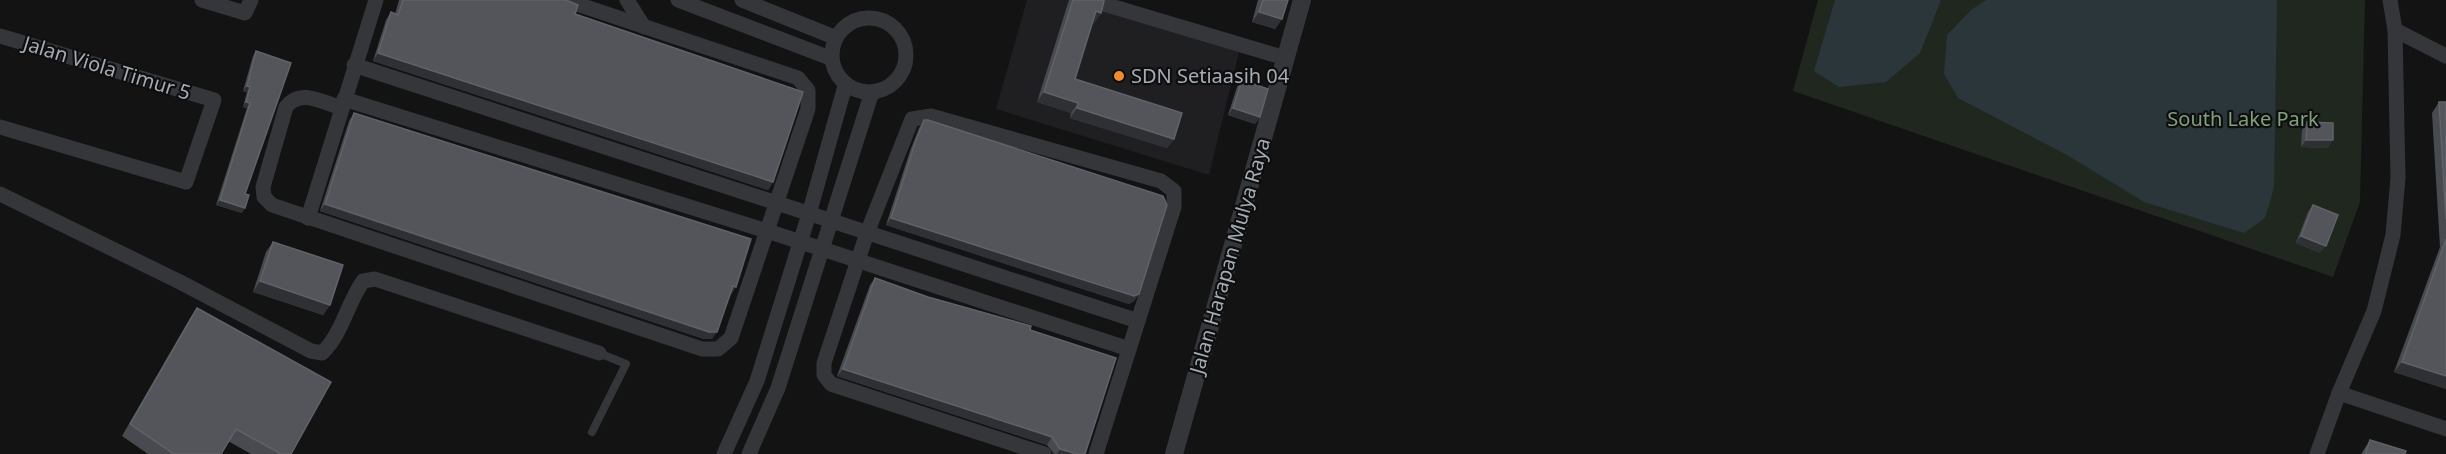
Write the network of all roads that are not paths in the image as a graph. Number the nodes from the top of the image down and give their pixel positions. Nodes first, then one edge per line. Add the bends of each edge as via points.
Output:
1 (202, 0) edge
2 (376, 0) edge
3 (627, 0) edge
4 (678, 0) edge
5 (742, 0) edge
6 (1302, 0) edge
7 (2390, 0) edge
8 (575, 2) edge
9 (1104, 4) edge
10 (248, 7) edge
11 (644, 27) junction
12 (2395, 30) junction
13 (0, 36) edge
14 (834, 37) junction
15 (2446, 56) edge
16 (830, 58) junction
17 (1285, 58) junction
18 (354, 66) junction
19 (845, 86) junction
20 (871, 94) junction
21 (343, 104) junction
22 (0, 127) edge
23 (0, 194) edge
24 (776, 203) junction
25 (809, 214) junction
26 (308, 218) junction
27 (833, 222) junction
28 (767, 231) junction
29 (867, 233) junction
30 (801, 242) junction
31 (824, 249) junction
32 (858, 261) junction
33 (1138, 321) junction
34 (1129, 348) junction
35 (599, 353) joint
36 (757, 381) junction
37 (778, 388) junction
38 (2339, 393) junction
39 (2446, 429) edge
40 (592, 432) dead end
41 (724, 454) edge
42 (749, 454) edge
43 (1044, 454) edge
44 (1096, 454) edge
45 (1174, 454) edge
46 (2317, 454) edge

1 - 10 street
2 - 18 street
3 - 11 street
4 - 16 street
5 - 14 street
6 - 17 street, Jalan Harapan Mulya Raya
7 - 12 street
8 - 11 street
9 - 17 street
11 - 24 street via 798,78 808,90 808,109
12 - 15 street
12 - 38 street via 2398,178 2393,235 2374,311
13 - 22 street, Jalan Viola Timur 5 via 214,100 186,182
14 - 16 street
14 - 20 street via 854,20 881,19 902,35 908,61 895,84
16 - 19 street
17 - 45 street, Jalan Harapan Mulya Raya
18 - 21 street
18 - 24 street
19 - 20 street
19 - 25 street
20 - 27 street
21 - 26 street
21 - 26 street via 302,96 292,99 286,107 263,187 264,196 272,205
21 - 28 street
23 - 35 street via 170,276 311,351 322,353 332,343 353,295 363,281 375,279
24 - 25 street
24 - 28 street
25 - 27 street
25 - 30 street
26 - 28 street via 702,349 718,349 731,338
27 - 29 street
27 - 31 street
28 - 30 street
29 - 32 street
29 - 33 street
29 - 33 street via 912,119 931,116 1161,181 1174,190 1174,207
30 - 31 street
30 - 36 street
31 - 32 street
31 - 37 street
32 - 34 street
32 - 43 street via 824,363 824,375 831,384
33 - 34 street
34 - 44 street
35 - 40 lane via 626,364
36 - 37 street
36 - 41 street
37 - 42 street
38 - 39 street
38 - 46 street

